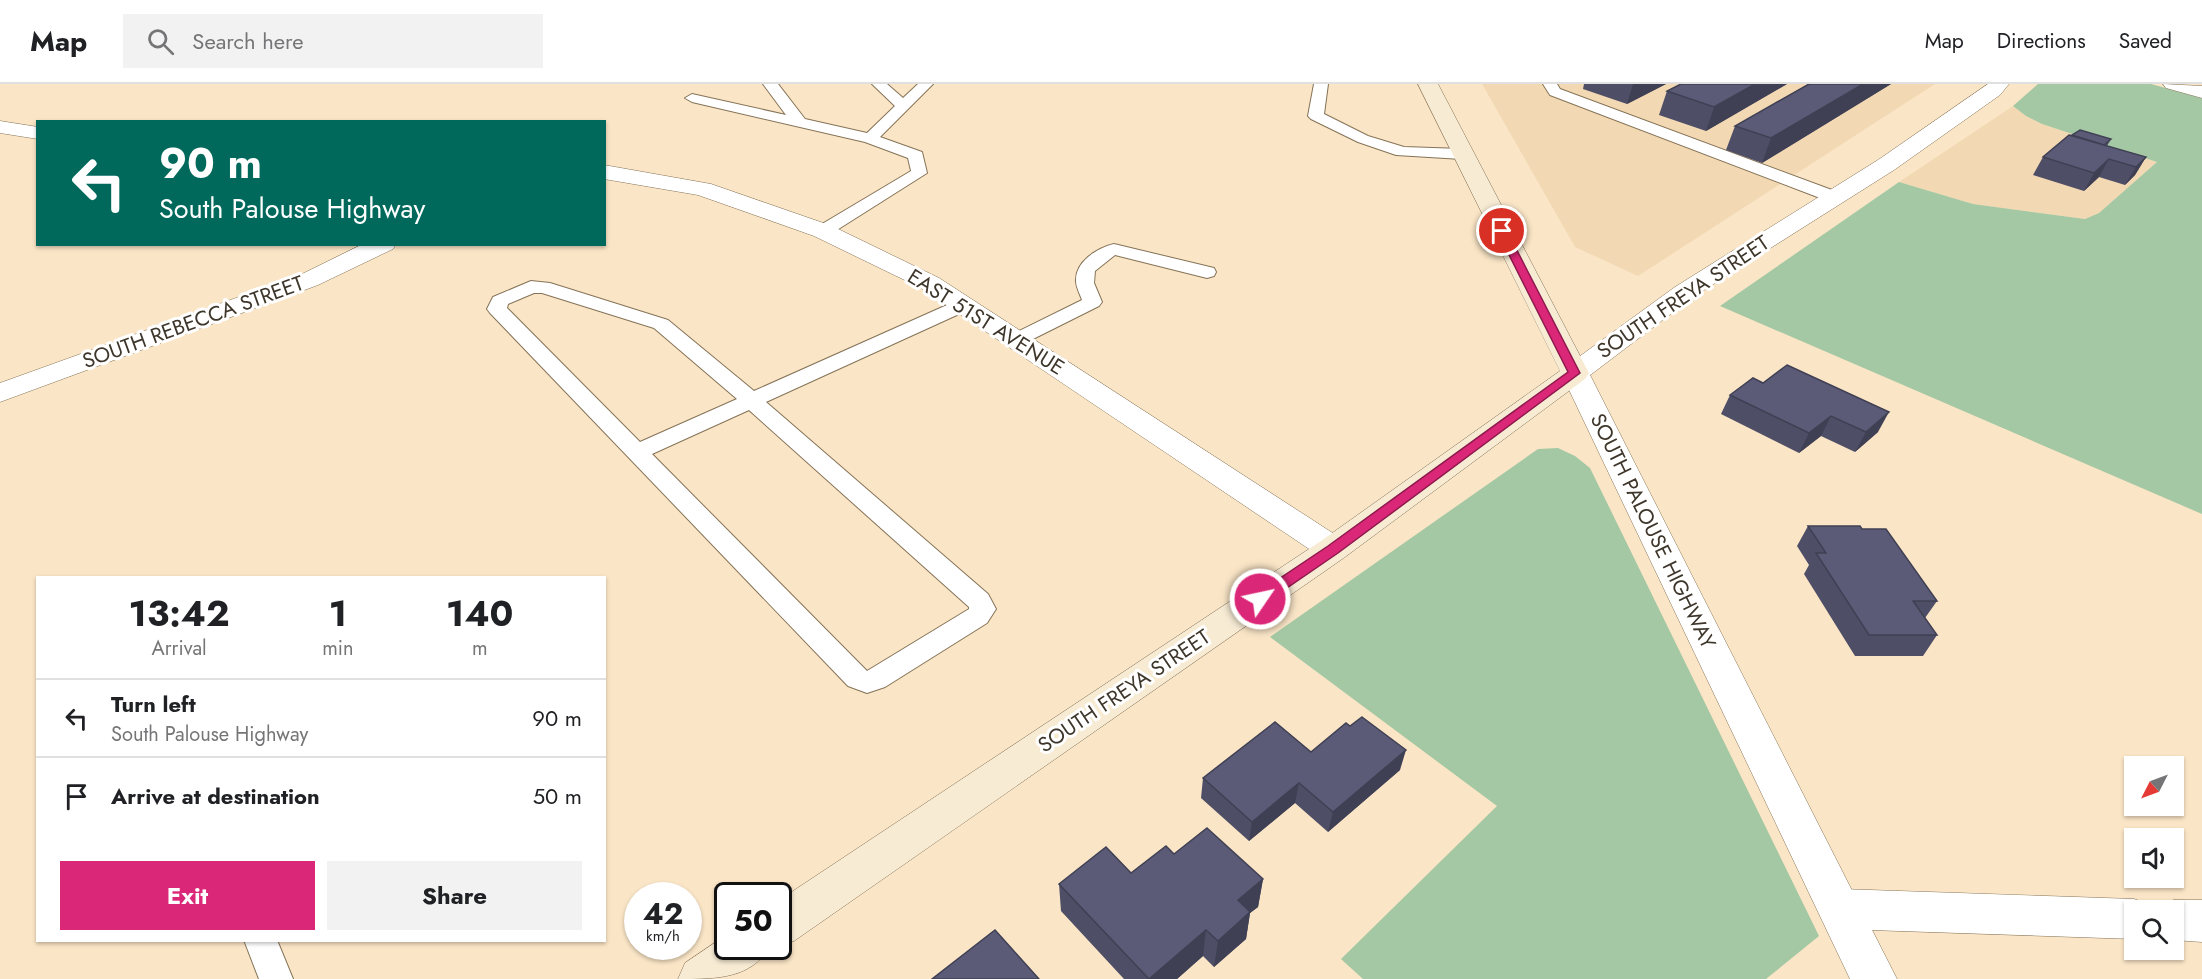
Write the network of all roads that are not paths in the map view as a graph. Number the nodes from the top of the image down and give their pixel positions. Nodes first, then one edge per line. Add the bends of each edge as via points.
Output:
1 (770, 84) edge
2 (879, 84) edge
3 (926, 84) edge
4 (1320, 84) edge
5 (1428, 84) edge
6 (1550, 84) edge
7 (2000, 84) edge
8 (2173, 84) edge
9 (2202, 92) edge
10 (692, 98) dead end
11 (903, 106) junction
12 (800, 122) junction
13 (4, 131) edge
14 (36, 133) edge
15 (870, 138) junction
16 (1462, 154) junction
17 (606, 172) edge
18 (1834, 197) junction
19 (823, 231) junction
20 (380, 246) edge
21 (1208, 272) dead end
22 (963, 305) junction
23 (1016, 340) junction
24 (1575, 373) junction
25 (0, 393) edge
26 (751, 400) junction
27 (637, 452) junction
28 (1333, 549) junction
29 (1840, 909) junction
30 (792, 916) edge
31 (2124, 919) edge
32 (2184, 920) edge
33 (2202, 921) edge
34 (261, 942) edge
35 (728, 960) edge
36 (276, 979) edge
37 (700, 979) edge
38 (1874, 979) edge

1 - 12 lane
2 - 11 lane
3 - 11 lane
4 - 16 lane via 1317,116 1363,139 1402,152
5 - 16 main road, SOUTH PALOUSE HIGHWAY
6 - 18 lane via 1555,92
7 - 18 street, SOUTH FREYA STREET
8 - 9 street
10 - 12 lane
11 - 15 lane
12 - 15 lane
13 - 14 street
15 - 19 lane via 916,155 919,173
16 - 24 main road, SOUTH PALOUSE HIGHWAY
17 - 19 street, EAST 51ST AVENUE via 703,189
18 - 24 street, SOUTH FREYA STREET via 1684,292
19 - 22 street, EAST 51ST AVENUE via 930,283
20 - 25 street, SOUTH REBECCA STREET via 309,280
21 - 23 lane via 1114,249 1086,270 1085,283 1092,302
22 - 23 street, EAST 51ST AVENUE
22 - 26 lane
23 - 28 street, EAST 51ST AVENUE
24 - 28 main road, SOUTH FREYA STREET
24 - 29 street, SOUTH PALOUSE HIGHWAY
26 - 27 lane
26 - 27 lane via 661,324 543,287 531,287 500,301 497,309
26 - 27 lane via 979,601 983,609 978,616 875,680 858,679
28 - 30 main road, SOUTH FREYA STREET
29 - 31 street
29 - 38 street, SOUTH PALOUSE HIGHWAY
32 - 33 street
34 - 36 lane
35 - 37 main road

